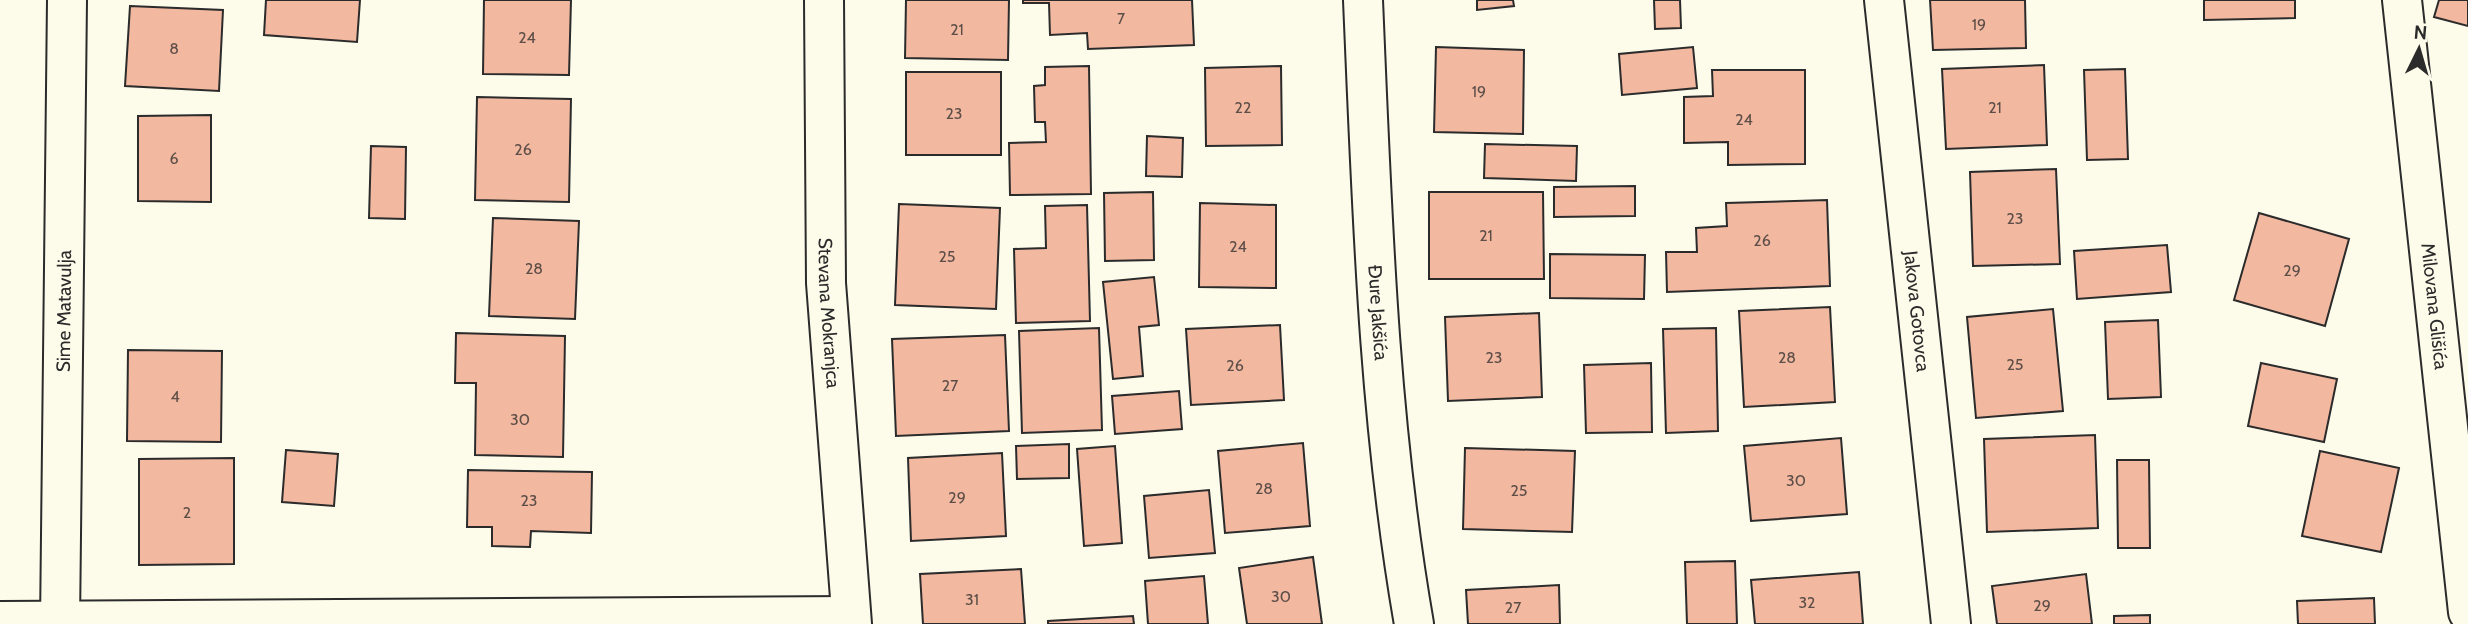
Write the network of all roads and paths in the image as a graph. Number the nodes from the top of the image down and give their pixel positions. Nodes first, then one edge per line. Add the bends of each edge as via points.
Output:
1 (67, 0) edge
2 (824, 0) edge
3 (1363, 0) edge
4 (1884, 0) edge
5 (2402, 0) edge
6 (2468, 612) edge
7 (852, 620) edge
8 (0, 621) edge
9 (60, 622) edge
10 (1413, 624) edge
11 (1951, 624) edge

1 - 9 street, Sime Matavulja
2 - 7 street, Stevana Mokranjca via 826,283
3 - 10 street, Đure Jakšića via 1378,340 1400,548
4 - 11 street, Jakova Gotovca
5 - 6 street, Milovana Glišića
7 - 9 street
8 - 9 street

